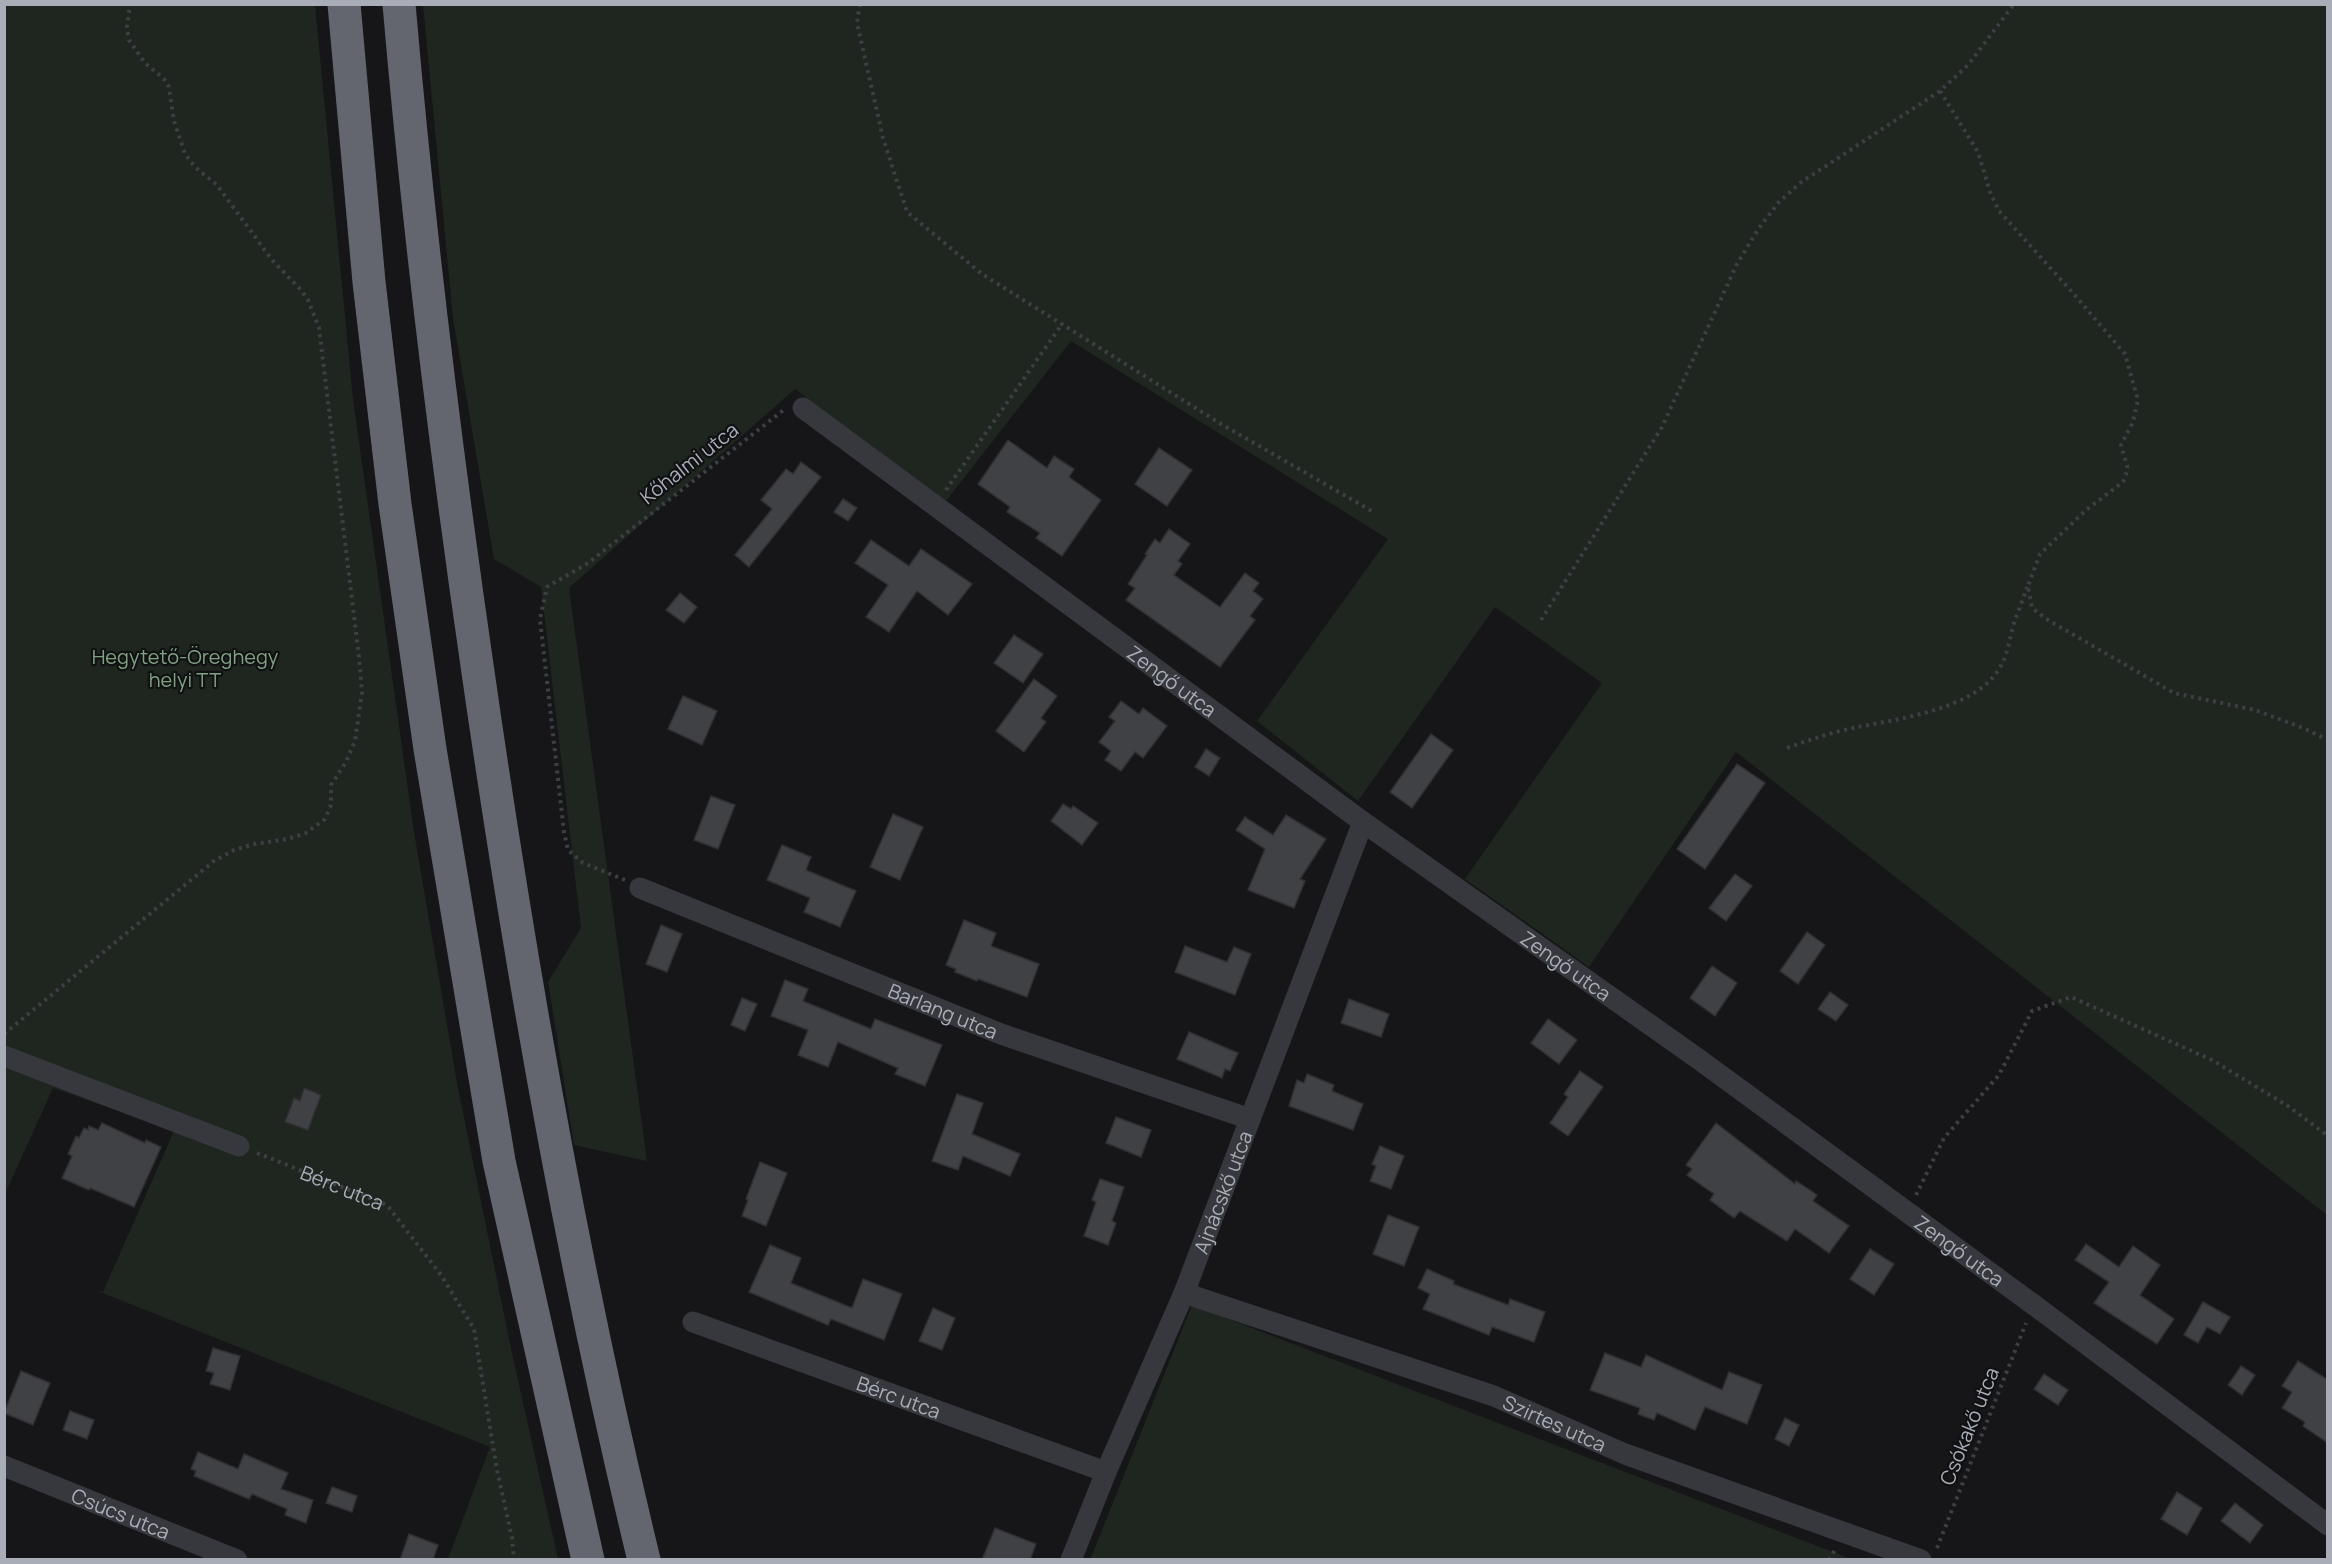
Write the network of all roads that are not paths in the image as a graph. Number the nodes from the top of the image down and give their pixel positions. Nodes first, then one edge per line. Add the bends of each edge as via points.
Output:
1 (344, 4) edge
2 (399, 4) edge
3 (803, 408) road end
4 (1363, 822) junction
5 (640, 888) road end
6 (4, 1056) edge
7 (1250, 1119) junction
8 (239, 1146) road end
9 (1184, 1293) junction
10 (693, 1322) dead end
11 (4, 1466) edge
12 (1106, 1472) junction
13 (2328, 1525) edge
14 (1929, 1554) edge
15 (237, 1560) edge
16 (588, 1560) edge
17 (644, 1560) edge
18 (1071, 1560) edge

1 - 16 highway via 369,282 430,749 500,1161
2 - 17 highway via 451,488 504,857 585,1297
3 - 4 street, Zengő utca
4 - 7 street, Ajnácskő utca
4 - 13 street, Zengő utca via 1697,1058
5 - 7 street, Barlang utca via 1000,1034
6 - 8 street
7 - 9 street, Ajnácskő utca
9 - 12 street, Ajnácskő utca
9 - 14 street, Szirtes utca via 1494,1396 1625,1454
10 - 12 street, Bérc utca
11 - 15 street, Csúcs utca
12 - 18 street, Ajnácskő utca

